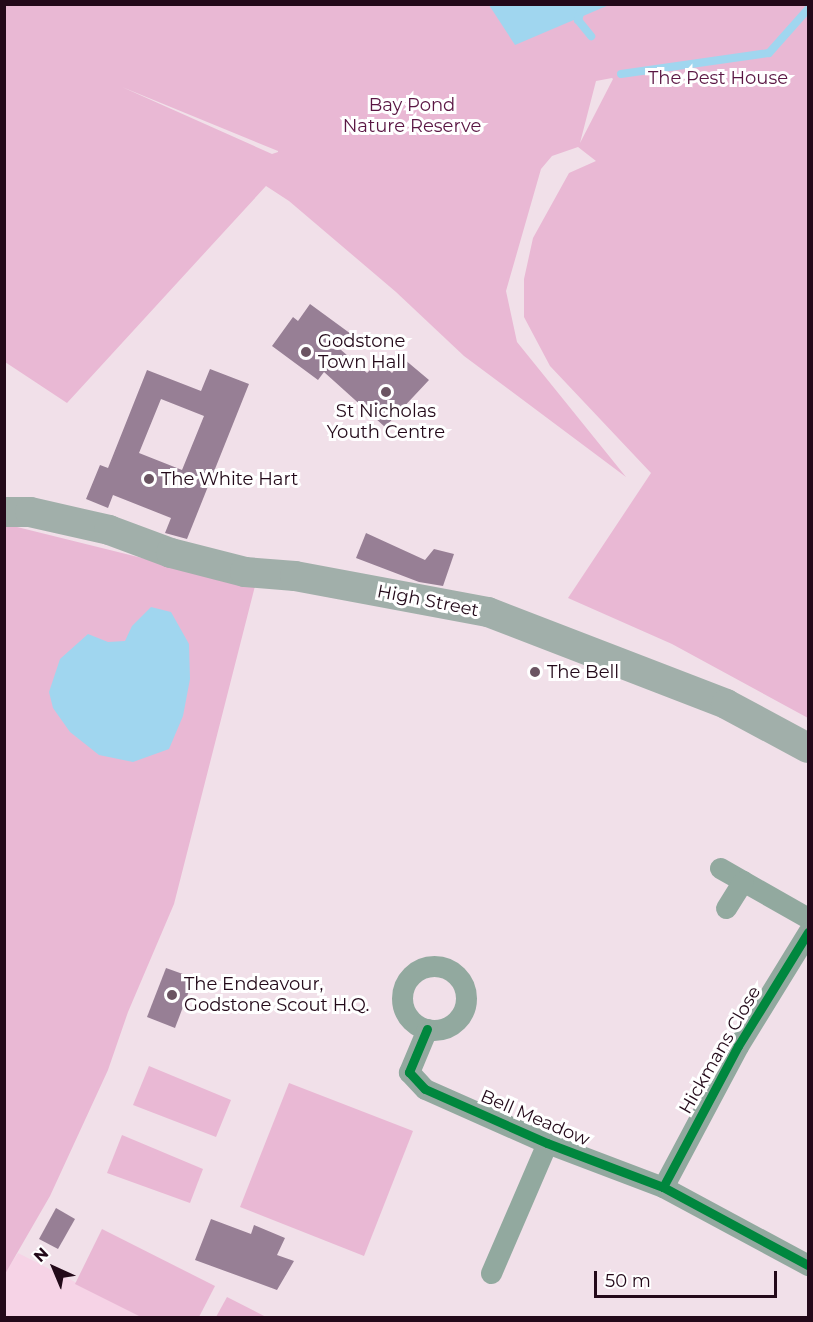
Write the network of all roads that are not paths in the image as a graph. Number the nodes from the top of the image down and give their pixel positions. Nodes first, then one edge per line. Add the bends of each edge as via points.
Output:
1 (4, 494) edge
2 (17, 512) edge
3 (808, 748) edge
4 (720, 868) dead end
5 (743, 881) junction
6 (726, 908) dead end
7 (808, 918) edge
8 (808, 932) edge
9 (427, 1029) dead end
10 (547, 1143) junction
11 (663, 1187) junction
12 (808, 1265) edge
13 (491, 1273) dead end

1 - 2 main road
2 - 3 main road, High Street via 109,530 171,553 245,572 295,576 488,612 726,704
4 - 5 street
5 - 6 street
5 - 7 street
8 - 11 street, Hickmans Close via 738,1046
9 - 10 street, Bell Meadow via 408,1072 425,1089
10 - 11 street, Bell Meadow
10 - 13 street, Bell Meadow
11 - 12 street, Bell Meadow

